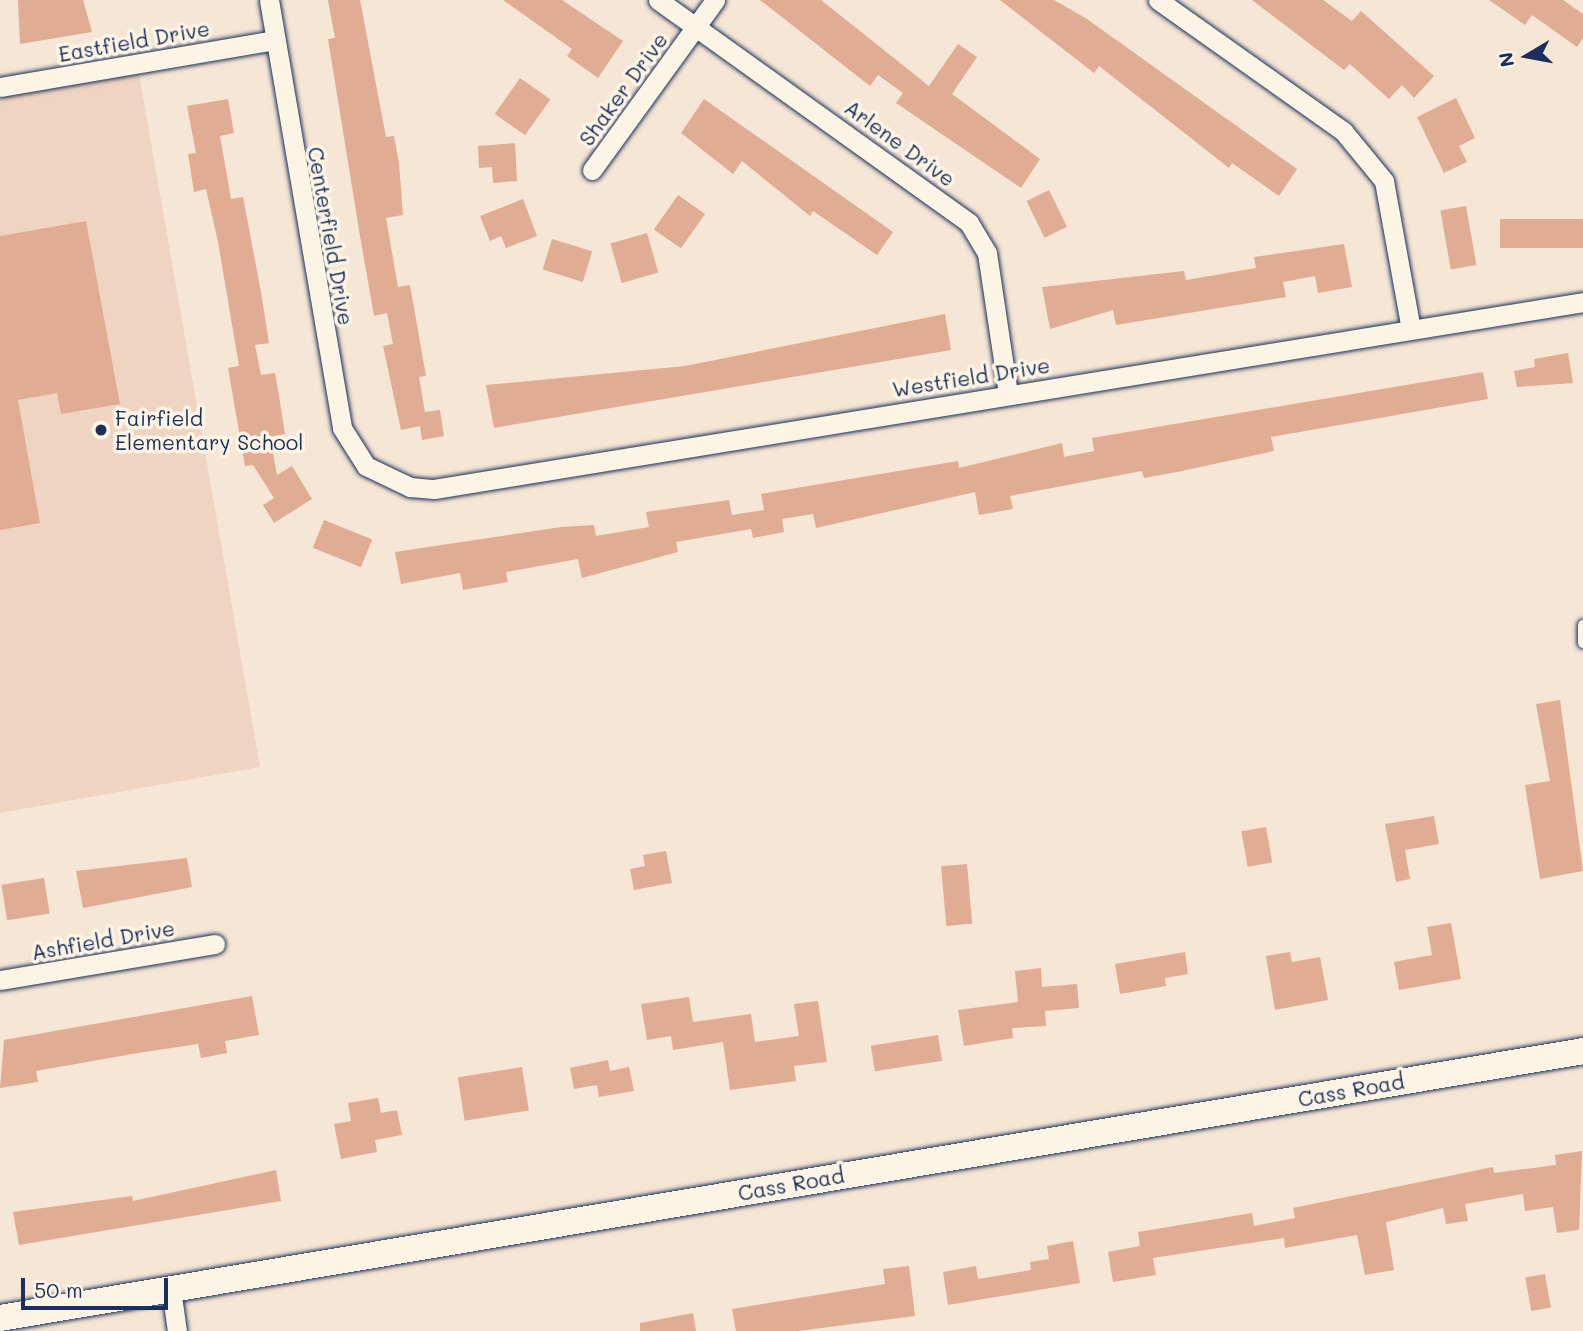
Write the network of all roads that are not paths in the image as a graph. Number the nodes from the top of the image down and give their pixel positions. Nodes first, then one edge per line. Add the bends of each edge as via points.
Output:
1 (269, 0) edge
2 (658, 0) edge
3 (715, 0) edge
4 (1158, 0) edge
5 (696, 27) junction
6 (275, 40) junction
7 (0, 87) edge
8 (592, 170) dead end
9 (1583, 302) edge
10 (1410, 329) junction
11 (1009, 394) junction
12 (371, 470) joint
13 (1583, 625) edge
14 (1583, 643) edge
15 (215, 944) dead end
16 (0, 980) edge
17 (1583, 1051) edge
18 (171, 1289) junction
19 (0, 1318) edge
20 (177, 1331) edge

1 - 6 street, Centerfield Drive
2 - 5 street, Arlene Drive
3 - 5 street, Shaker Drive
4 - 10 street via 1343,131 1384,181
5 - 8 street, Shaker Drive
5 - 11 street, Arlene Drive via 969,223 987,253
6 - 7 street, Eastfield Drive
6 - 12 street, Centerfield Drive via 342,428
9 - 10 street, Westfield Drive
10 - 11 street, Westfield Drive
11 - 12 street, Westfield Drive via 434,489 410,487
13 - 14 lane
15 - 16 street, Ashfield Drive
17 - 18 street, Cass Road
18 - 19 street, Cass Road
18 - 20 street

